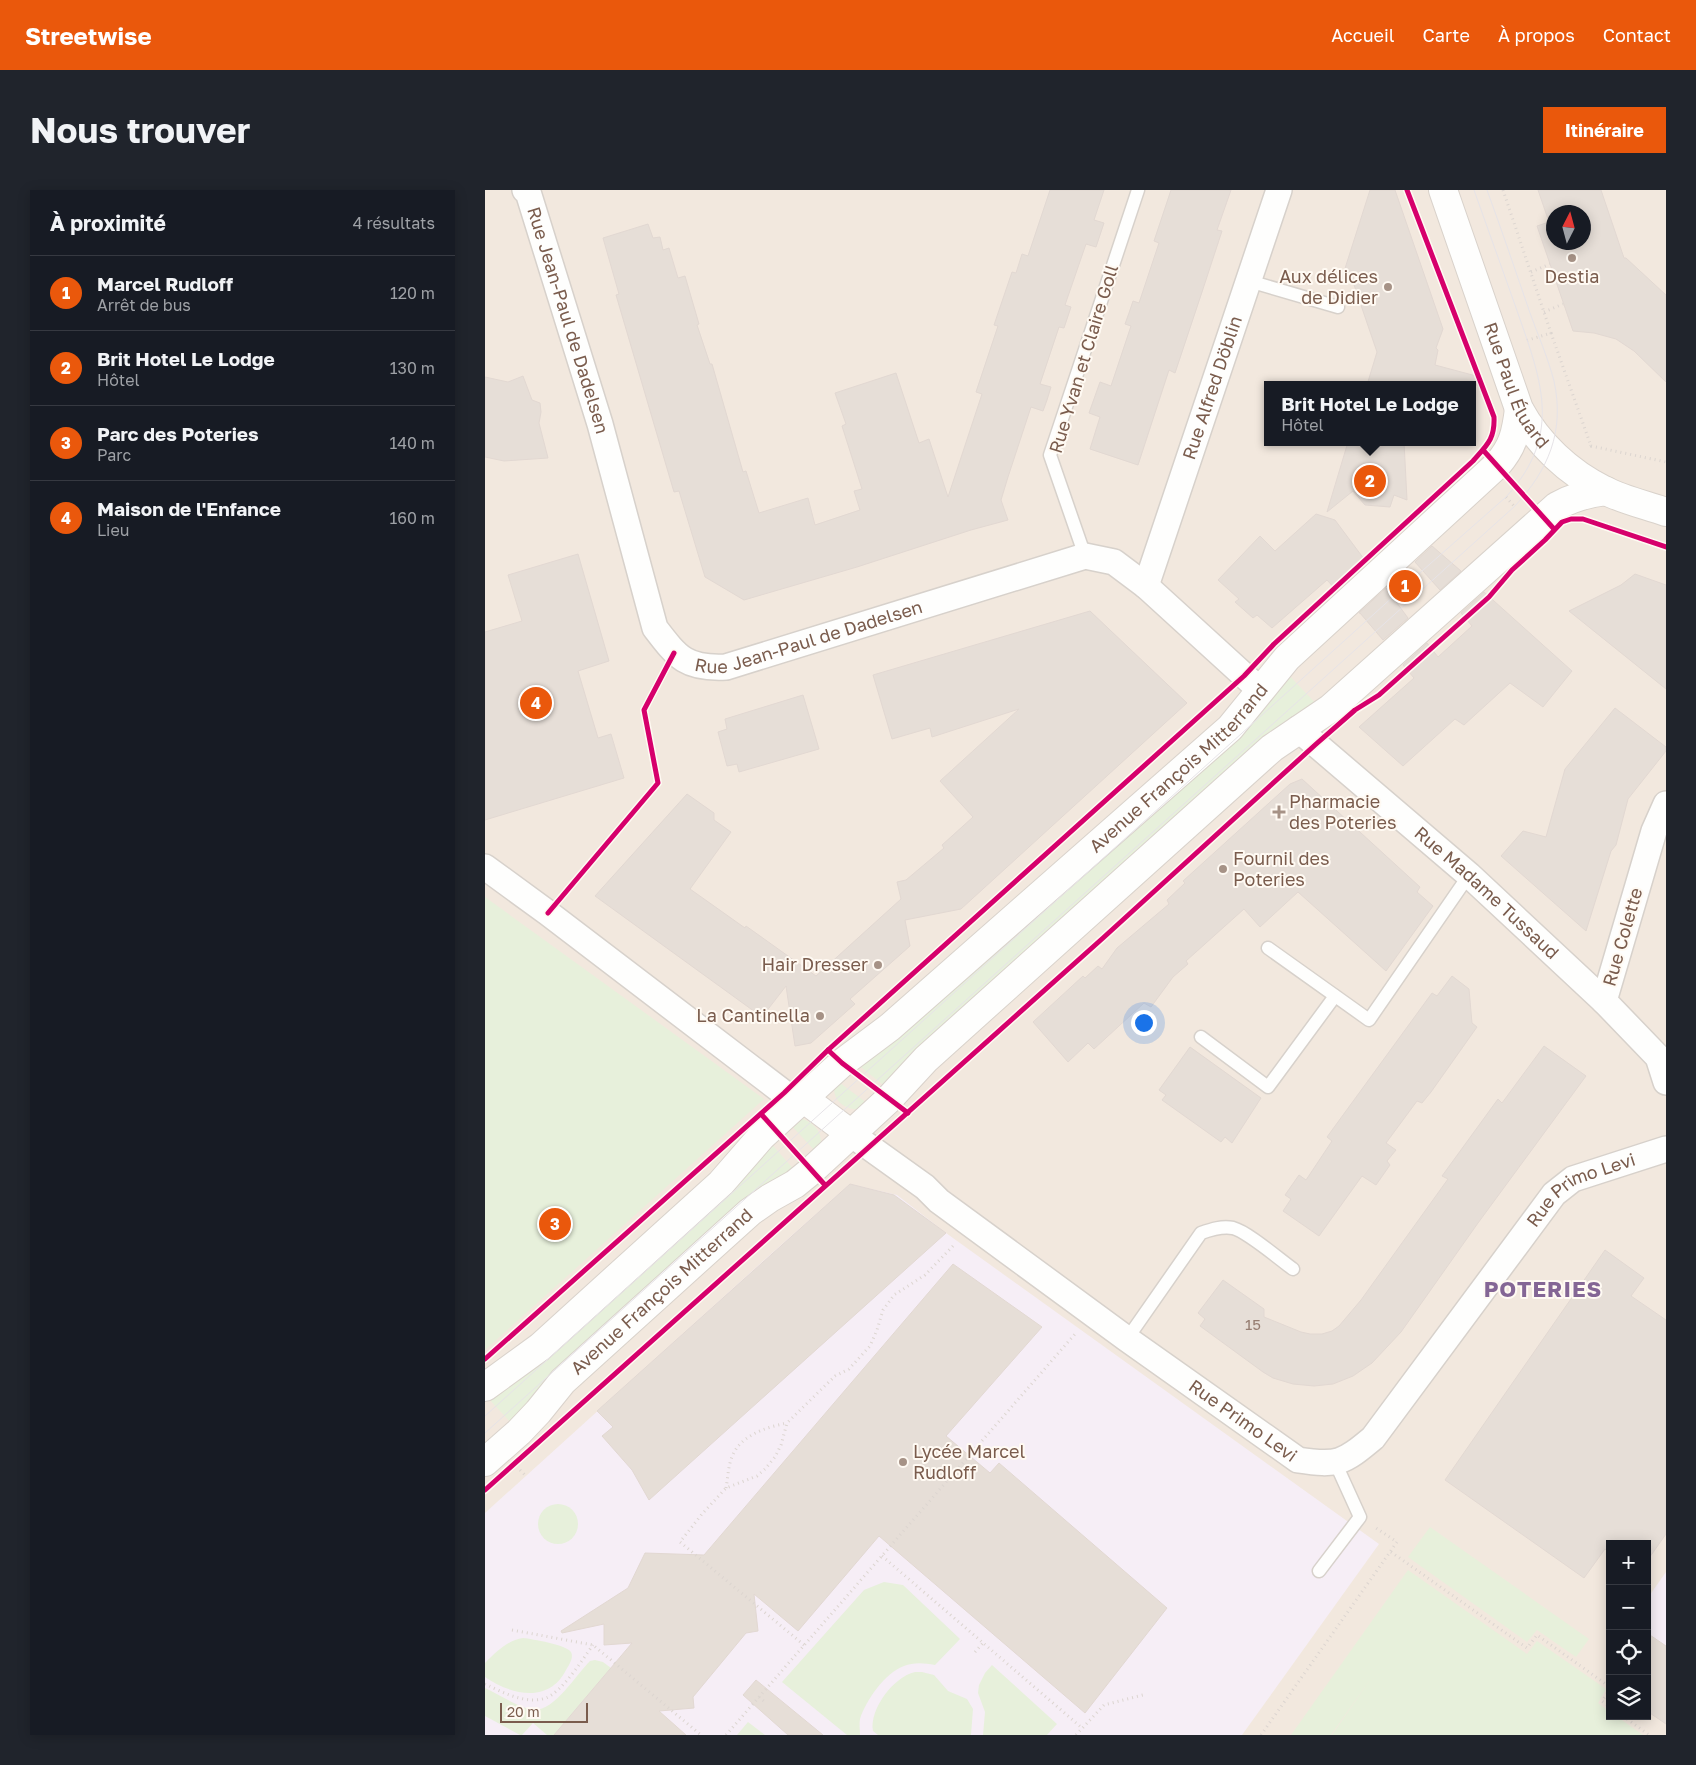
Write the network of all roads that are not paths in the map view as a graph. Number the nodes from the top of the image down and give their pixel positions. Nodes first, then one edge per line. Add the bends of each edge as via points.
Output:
1 (525, 190) edge
2 (1137, 190) edge
3 (1279, 190) edge
4 (1443, 190) edge
5 (1249, 281) junction
6 (1337, 307) dead end
7 (1519, 409) junction
8 (1606, 492) junction
9 (1666, 512) edge
10 (1085, 556) junction
11 (1146, 586) junction
12 (1260, 690) junction
13 (1298, 729) junction
14 (1666, 804) edge
15 (485, 867) edge
16 (1469, 876) junction
17 (1267, 948) dead end
18 (1335, 996) junction
19 (1604, 1001) junction
20 (1201, 1037) dead end
21 (1666, 1082) edge
22 (803, 1098) junction
23 (851, 1134) junction
24 (1666, 1149) edge
25 (1293, 1269) dead end
26 (1127, 1339) junction
27 (485, 1387) edge
28 (485, 1462) edge
29 (1335, 1462) junction
30 (1319, 1572) dead end

1 - 10 street, Rue Jean-Paul de Dadelsen via 600,424 655,628 674,652 691,665 726,667
2 - 10 lane, Rue Yvan et Claire Goll via 1051,455
3 - 5 street, Rue Alfred Döblin
4 - 7 street, Rue Paul Éluard
5 - 6 lane
5 - 11 street, Rue Alfred Döblin
7 - 8 street, Rue Paul Éluard via 1534,433 1568,467
7 - 12 street, Avenue François Mitterrand via 1514,440 1507,453 1287,658
8 - 9 street, Rue Paul Éluard
8 - 13 street, Avenue François Mitterrand via 1588,493 1557,506 1331,708
10 - 11 street, Rue Jean-Paul de Dadelsen via 1114,562
11 - 12 street, Rue Jean-Paul de Dadelsen
12 - 22 street, Avenue François Mitterrand via 1231,728 898,1020
13 - 16 street, Rue Madame Tussaud
13 - 23 street, Avenue François Mitterrand via 1264,755 926,1059
14 - 19 street, Rue Colette via 1654,831
15 - 22 street via 783,1093
16 - 18 lane via 1369,1020
16 - 19 street, Rue Madame Tussaud
17 - 18 lane
18 - 20 lane via 1268,1087
19 - 21 street, Rue Colette via 1658,1057
22 - 23 street
22 - 27 street, Avenue François Mitterrand via 761,1136 721,1183 540,1347
23 - 26 street, Rue Primo Levi
23 - 28 street, Avenue François Mitterrand via 800,1180 749,1212 563,1381 519,1432
24 - 29 street, Rue Primo Levi via 1573,1179 1554,1194 1373,1438 1351,1456
25 - 26 lane via 1234,1228 1217,1228 1201,1233
26 - 29 street, Rue Primo Levi via 1298,1460 1322,1464
29 - 30 lane via 1360,1517

